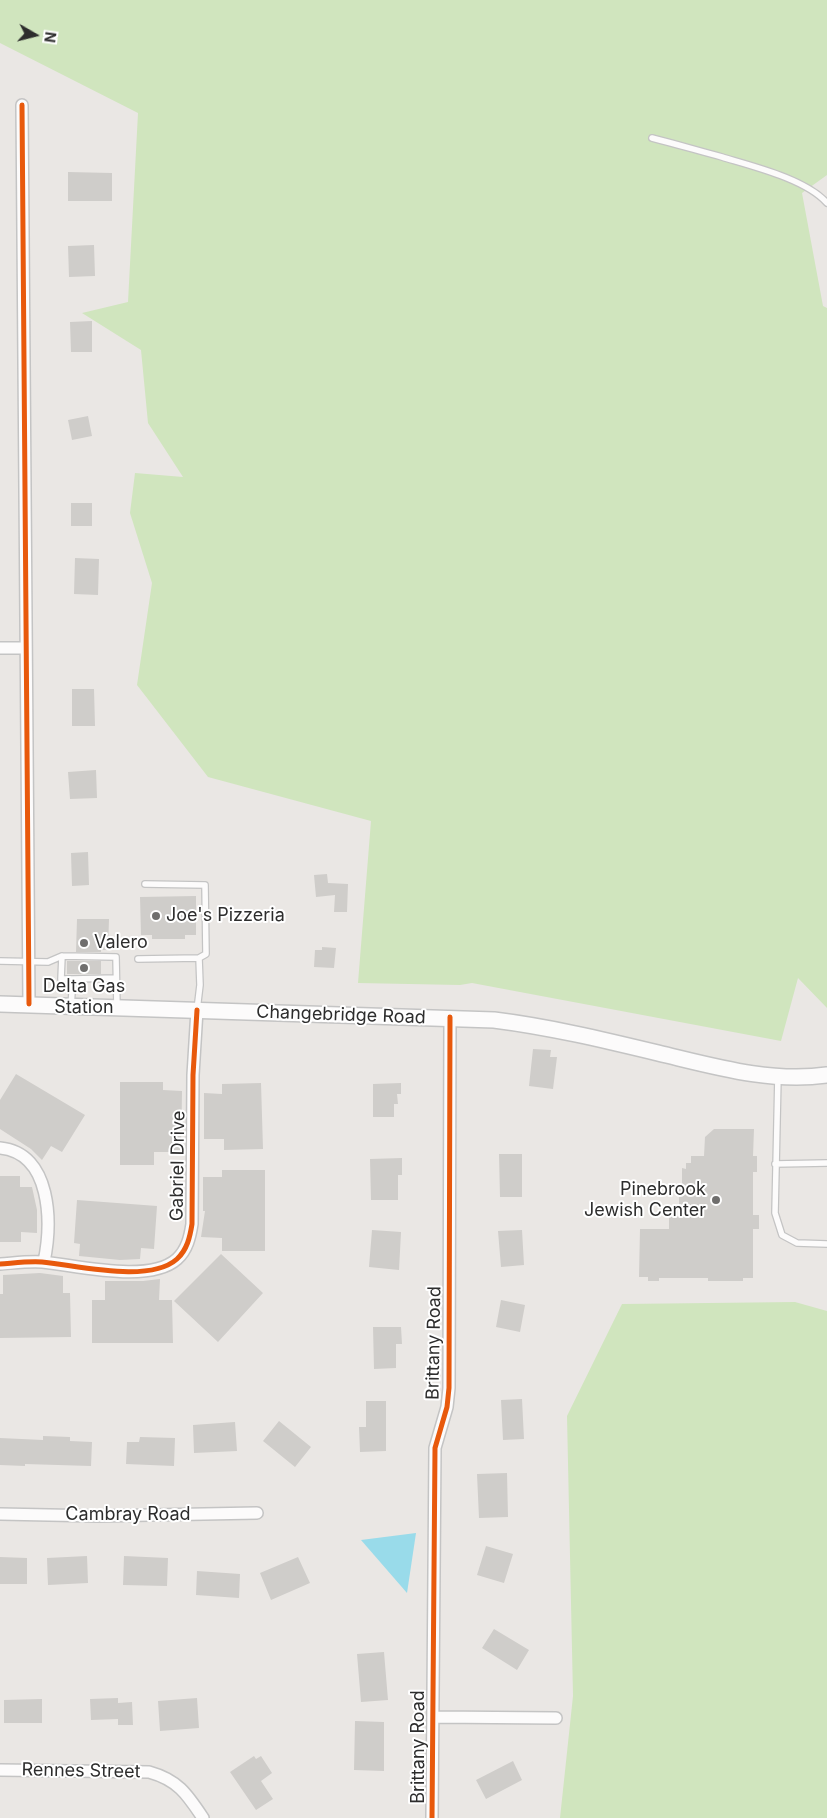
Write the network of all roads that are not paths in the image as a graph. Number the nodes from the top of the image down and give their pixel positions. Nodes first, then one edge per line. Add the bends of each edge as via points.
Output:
1 (22, 105) dead end
2 (652, 138) dead end
3 (827, 203) edge
4 (0, 648) edge
5 (26, 648) junction
6 (145, 884) dead end
7 (62, 956) junction
8 (199, 958) junction
9 (138, 959) dead end
10 (0, 961) edge
11 (29, 962) junction
12 (116, 978) junction
13 (73, 979) junction
14 (0, 1004) edge
15 (29, 1004) junction
16 (70, 1006) junction
17 (117, 1007) junction
18 (198, 1010) junction
19 (450, 1017) junction
20 (778, 1076) junction
21 (827, 1076) edge
22 (0, 1148) edge
23 (827, 1163) edge
24 (775, 1164) junction
25 (827, 1244) edge
26 (44, 1262) junction
27 (0, 1264) edge
28 (0, 1514) edge
29 (256, 1514) dead end
30 (433, 1717) junction
31 (556, 1718) dead end
32 (0, 1770) edge
33 (203, 1818) edge
34 (432, 1818) edge

1 - 5 street
2 - 3 lane via 770,171 813,191
4 - 5 street
5 - 11 street
6 - 8 lane via 205,885 206,954
7 - 11 lane via 48,962
7 - 12 lane via 116,956
7 - 13 lane via 61,979
8 - 9 lane
8 - 18 lane
10 - 11 lane
11 - 15 street
12 - 13 lane
12 - 17 lane
13 - 16 lane
14 - 15 main road, Changebridge Road
15 - 16 main road, Changebridge Road
16 - 17 main road, Changebridge Road
17 - 18 main road, Changebridge Road
18 - 19 main road, Changebridge Road
18 - 26 street, Gabriel Drive via 193,1075 192,1224 184,1251 171,1264 140,1270 111,1271
19 - 20 main road, Changebridge Road via 540,1026 697,1063
19 - 30 street, Brittany Road via 449,1388 435,1448
20 - 21 main road, Changebridge Road
20 - 24 lane
22 - 26 street via 24,1157 41,1178 48,1215
23 - 24 lane
24 - 25 lane via 775,1213 782,1235 797,1243
26 - 27 street, Gabriel Drive
28 - 29 street, Cambray Road
30 - 31 street
30 - 34 street, Brittany Road
32 - 33 street, Rennes Street via 149,1772 182,1789

